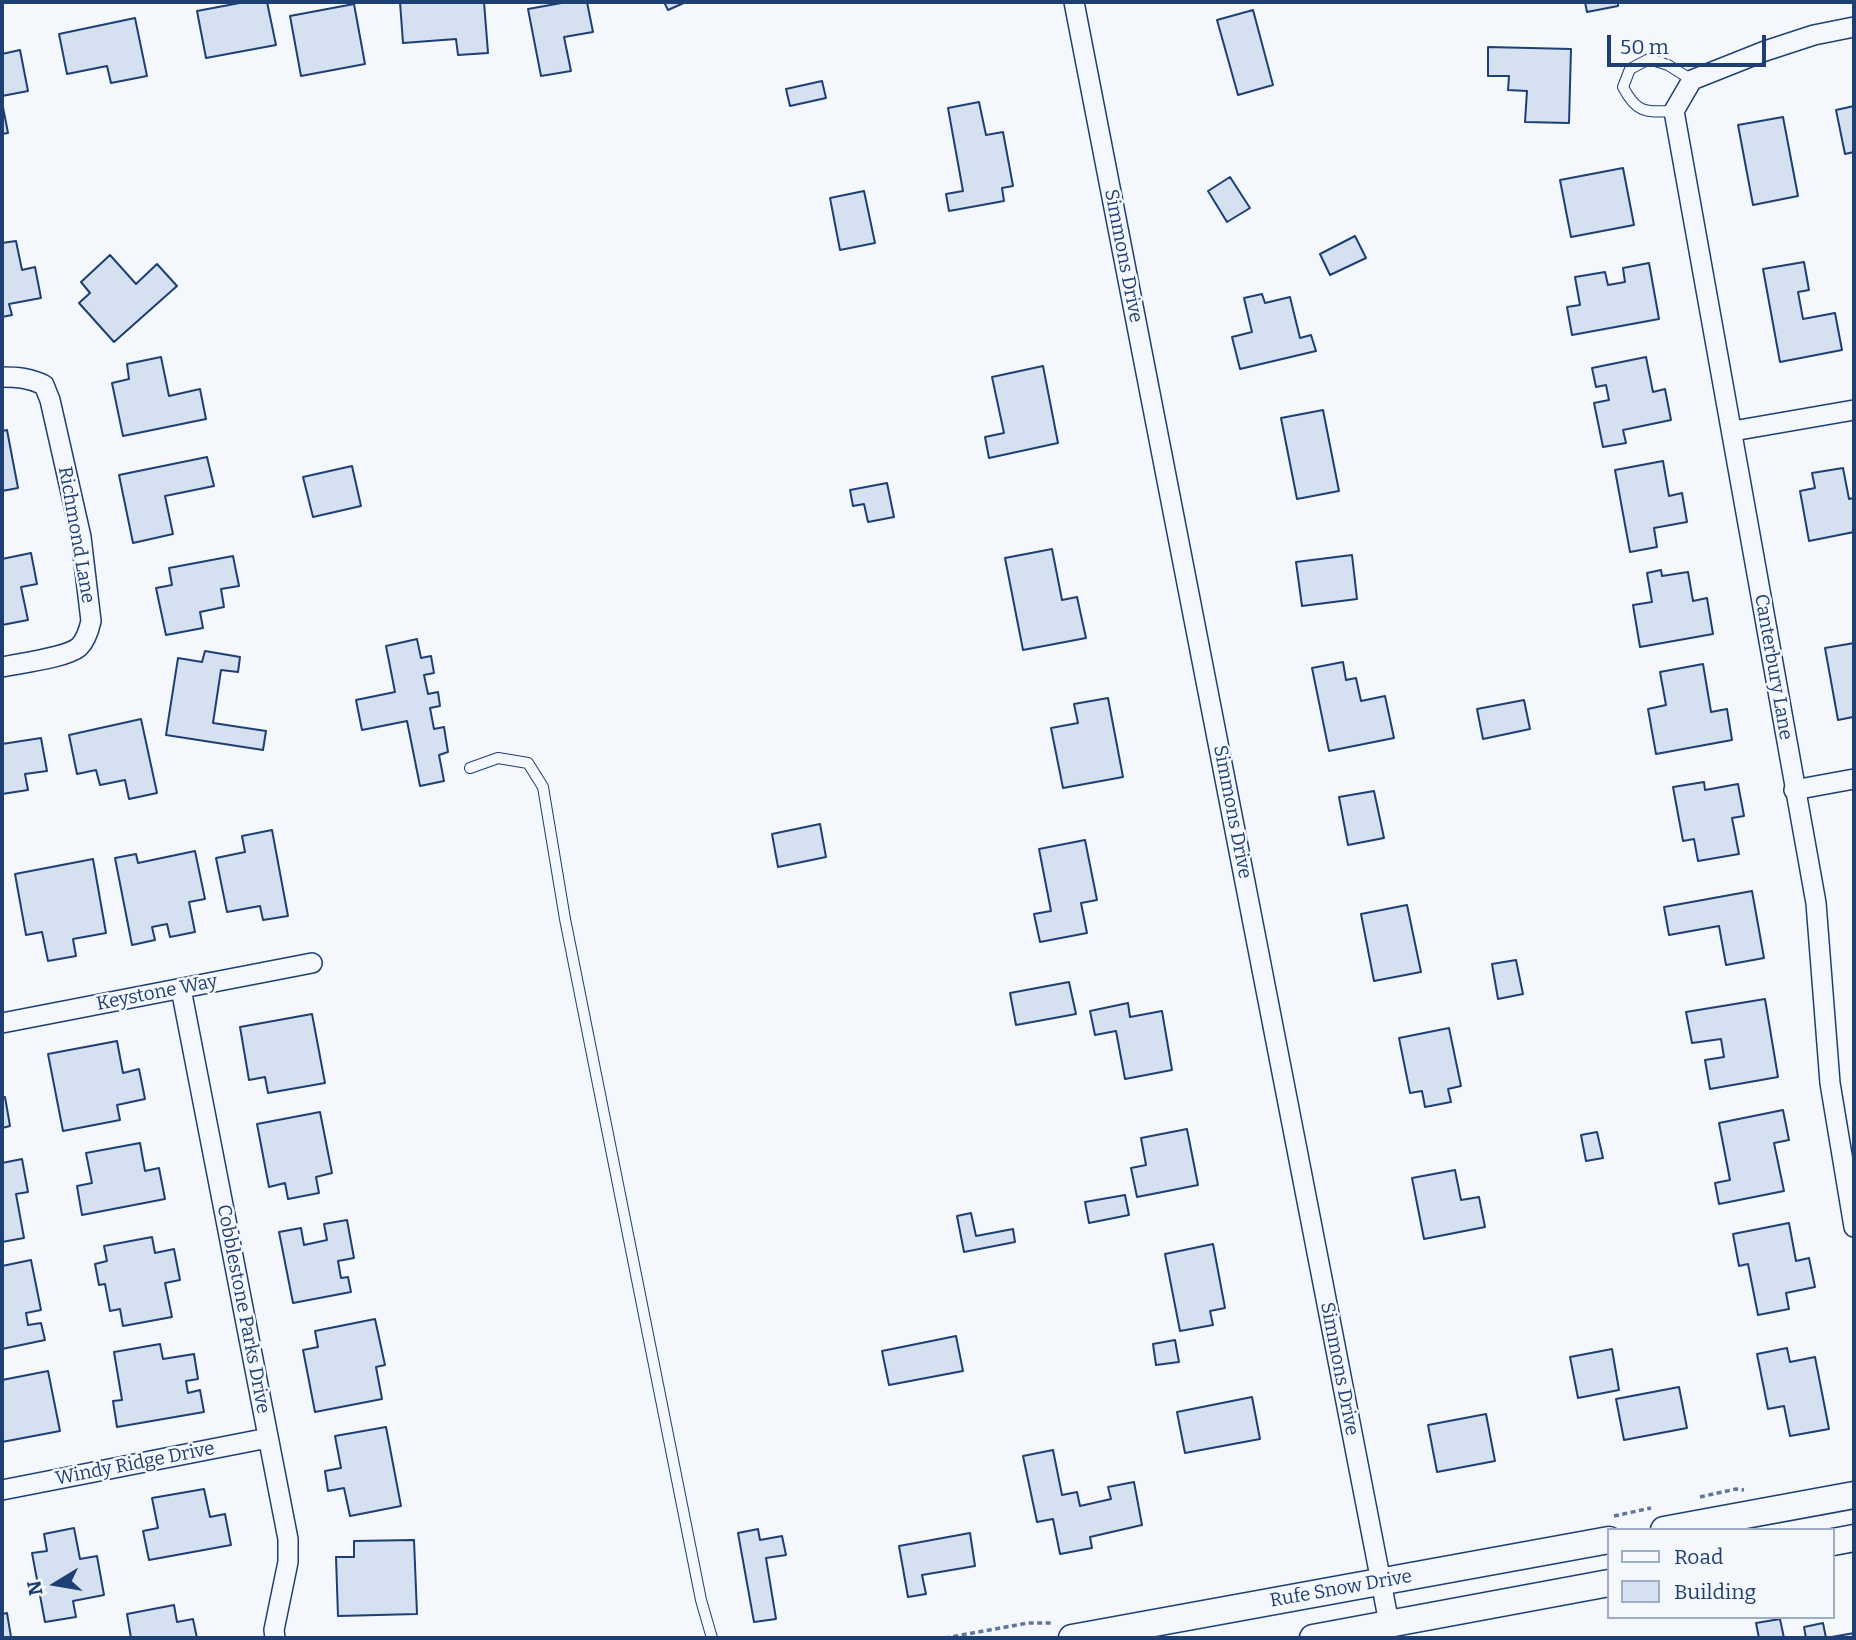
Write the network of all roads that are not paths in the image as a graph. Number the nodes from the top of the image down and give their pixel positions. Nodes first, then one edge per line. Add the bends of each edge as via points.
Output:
1 (1074, 2) edge
2 (1854, 27) edge
3 (1692, 80) junction
4 (1674, 111) junction
5 (2, 377) edge
6 (1854, 410) edge
7 (1733, 431) junction
8 (2, 667) edge
9 (470, 768) dead end
10 (1854, 779) edge
11 (1794, 790) junction
12 (312, 963) dead end
13 (181, 989) junction
14 (2, 1023) edge
15 (1849, 1157) edge
16 (1854, 1227) edge
17 (268, 1438) junction
18 (2, 1490) edge
19 (1854, 1495) edge
20 (1675, 1528) edge
21 (1854, 1538) edge
22 (1608, 1540) edge
23 (1835, 1542) edge
24 (1380, 1582) junction
25 (1608, 1583) edge
26 (1389, 1623) junction
27 (272, 1635) edge
28 (712, 1638) edge
29 (1072, 1638) edge
30 (1313, 1638) edge

1 - 24 street, Simmons Drive
2 - 3 street via 1765,51
3 - 4 street
3 - 4 lane via 1649,59 1630,69 1623,87 1632,104 1647,112
4 - 7 street, Canterbury Lane
5 - 8 street, Richmond Lane via 21,377 44,385 50,400 80,537 91,621 78,648
6 - 7 street
7 - 11 street, Canterbury Lane
9 - 28 lane via 498,758 528,763 543,787 568,933
10 - 11 street
11 - 15 street, Canterbury Lane via 1816,903 1830,1083
12 - 13 street, Keystone Way
13 - 14 street, Keystone Way
13 - 17 street, Cobblestone Parks Drive
15 - 16 street, Canterbury Lane
17 - 18 street, Windy Ridge Drive
17 - 27 street, Cobblestone Parks Drive via 288,1539 288,1562
19 - 20 main road
21 - 23 main road
22 - 24 main road, Rufe Snow Drive
24 - 26 street, Simmons Drive
24 - 29 main road, Rufe Snow Drive
25 - 26 main road
26 - 30 main road

